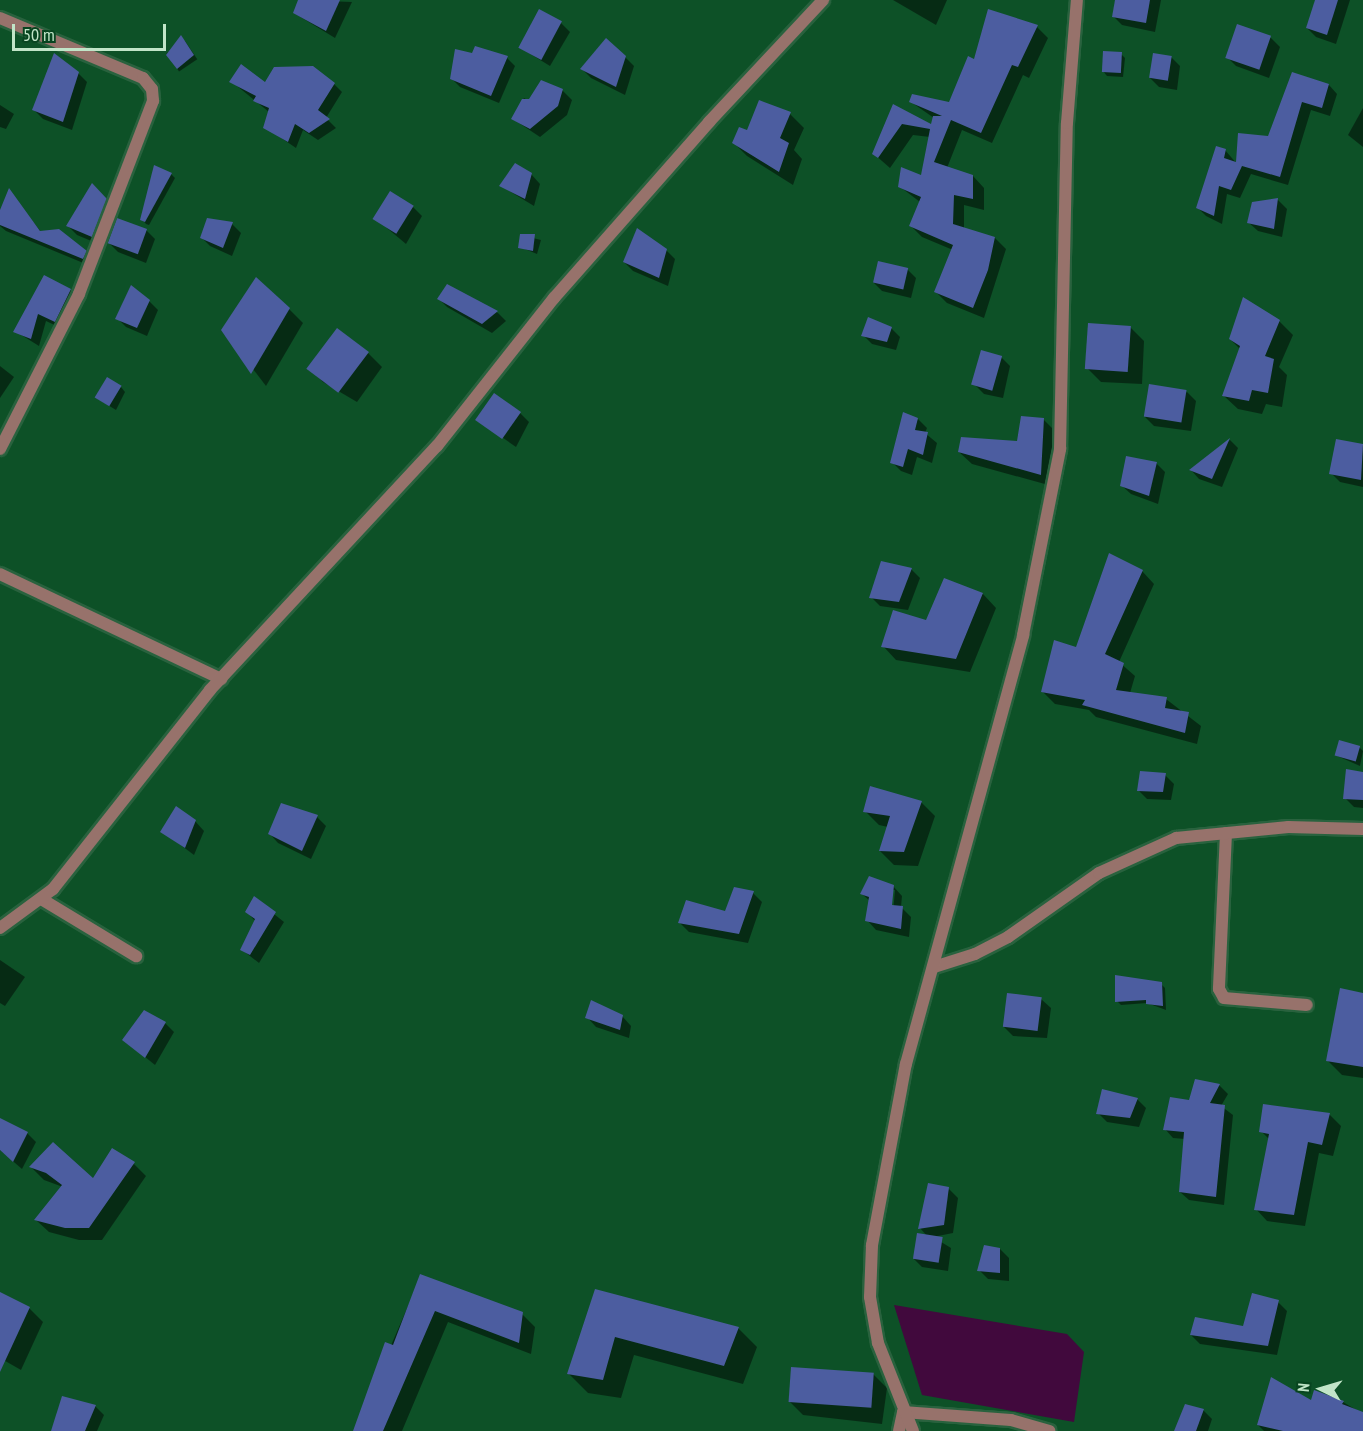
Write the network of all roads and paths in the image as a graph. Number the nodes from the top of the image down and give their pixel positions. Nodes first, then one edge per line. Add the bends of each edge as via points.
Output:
1 (824, 0) edge
2 (1077, 0) edge
3 (0, 18) edge
4 (0, 449) edge
5 (0, 574) edge
6 (221, 679) junction
7 (1363, 829) edge
8 (1226, 833) junction
9 (43, 900) junction
10 (0, 928) edge
11 (136, 956) dead end
12 (934, 967) junction
13 (1307, 1005) dead end
14 (903, 1412) junction
15 (898, 1431) edge
16 (913, 1431) edge
17 (1049, 1431) edge

1 - 6 street via 709,122 554,298 437,446
2 - 12 street via 1067,123 1060,449 1023,635
3 - 4 street via 143,78 152,89 153,101 79,294
5 - 6 street
6 - 9 street
7 - 8 street via 1288,828
8 - 12 street via 1176,838 1132,857 1070,891 1039,918 1008,937 975,954
8 - 13 street via 1219,989 1224,998
9 - 10 street
9 - 11 street
12 - 14 street via 906,1064 872,1245 870,1297 878,1343
14 - 15 street
14 - 16 street
14 - 17 street via 1011,1420

